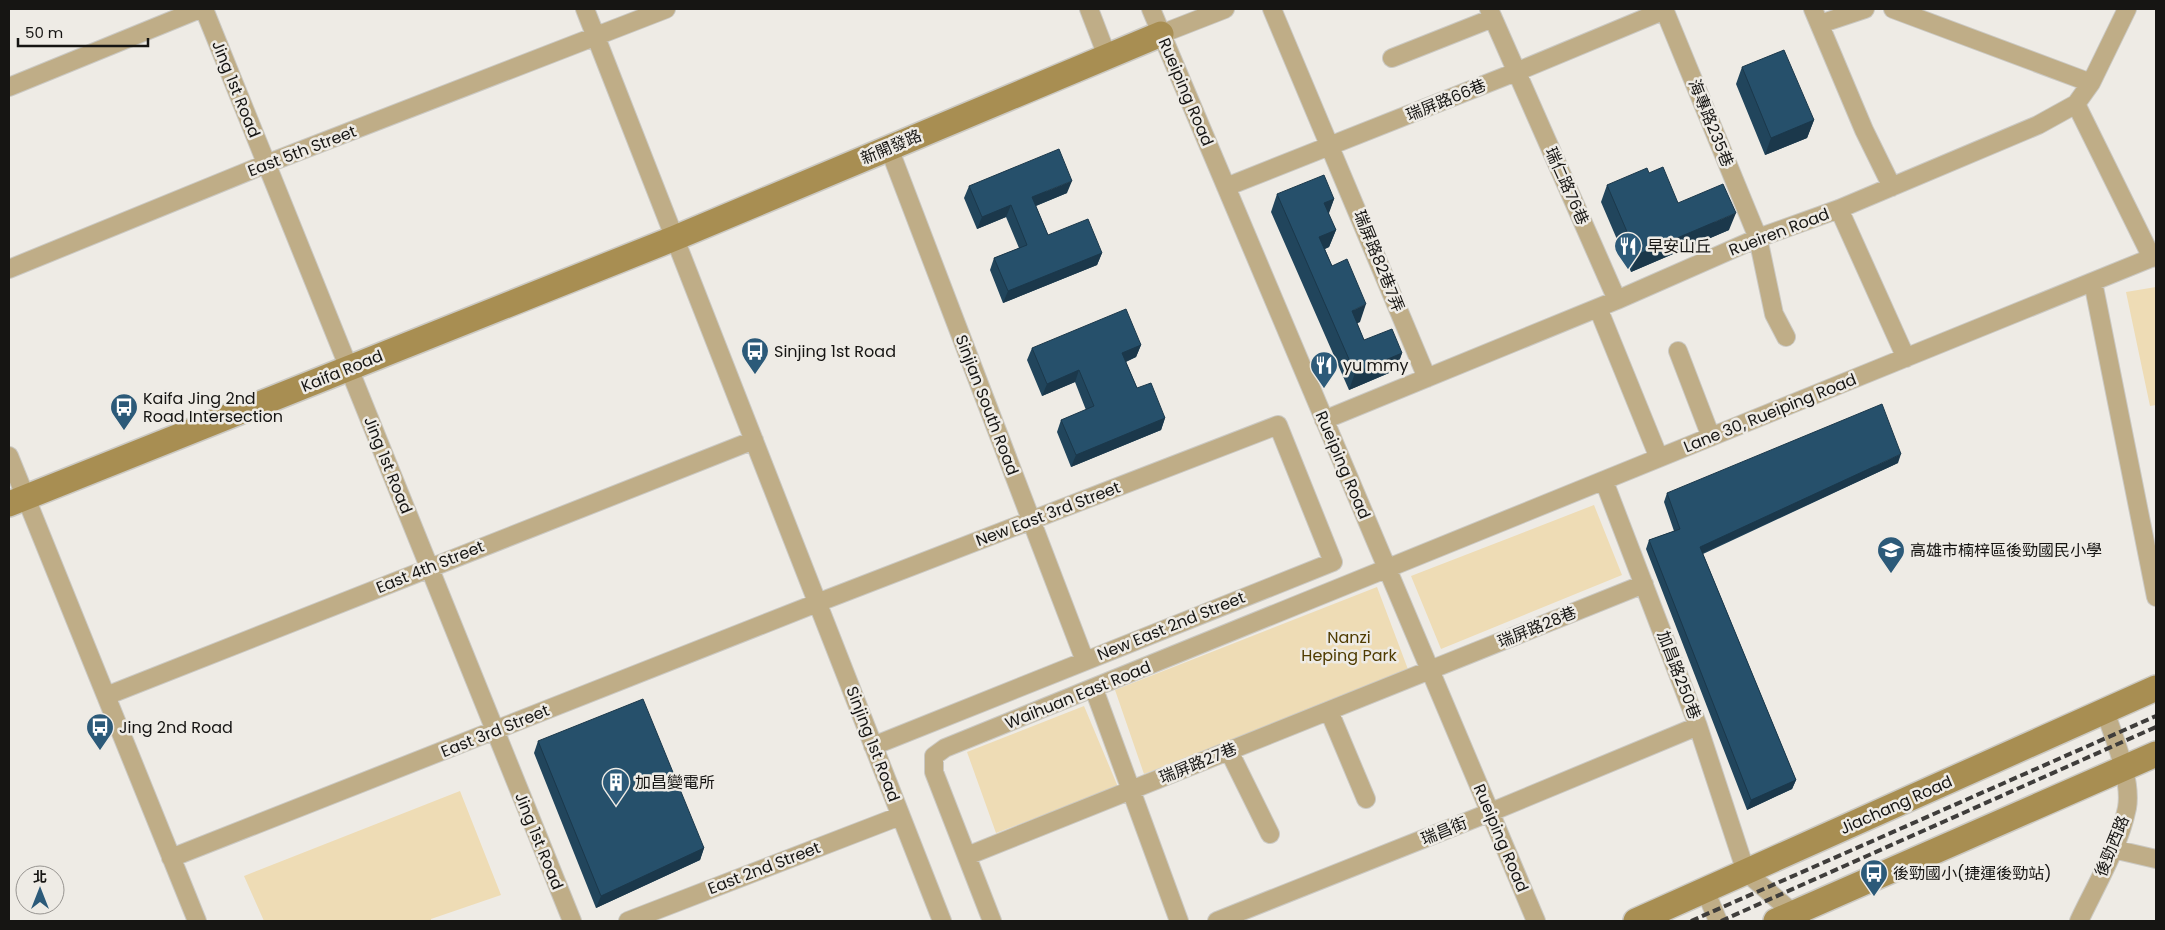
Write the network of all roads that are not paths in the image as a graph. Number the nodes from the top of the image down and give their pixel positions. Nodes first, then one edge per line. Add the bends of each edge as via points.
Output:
1 (202, 9) edge
2 (585, 9) edge
3 (666, 9) edge
4 (1089, 9) edge
5 (1151, 9) edge
6 (1224, 9) edge
7 (1272, 9) edge
8 (1665, 9) edge
9 (1865, 9) edge
10 (1893, 9) edge
11 (2127, 9) edge
12 (1491, 13) edge
13 (1816, 17) edge
14 (1161, 34) junction
15 (596, 36) junction
16 (1107, 56) junction
17 (1392, 58) dead end
18 (1516, 72) junction
19 (2091, 82) junction
20 (9, 87) edge
21 (2076, 104) junction
22 (1331, 145) junction
23 (889, 148) junction
24 (266, 164) junction
25 (1226, 187) junction
26 (1892, 188) junction
27 (1839, 209) junction
28 (675, 238) junction
29 (1758, 238) junction
30 (2154, 257) edge
31 (9, 269) edge
32 (2093, 282) junction
33 (1617, 300) junction
34 (1598, 308) junction
35 (1786, 337) dead end
36 (1678, 351) dead end
37 (1906, 358) junction
38 (349, 368) junction
39 (1427, 378) junction
40 (1324, 420) junction
41 (1278, 425) joint
42 (1711, 437) junction
43 (754, 440) junction
44 (9, 456) edge
45 (1659, 458) junction
46 (1604, 481) junction
47 (17, 500) edge
48 (1031, 521) junction
49 (429, 568) junction
50 (1387, 569) junction
51 (1644, 584) junction
52 (2156, 597) edge
53 (817, 603) junction
54 (1085, 661) junction
55 (1430, 671) junction
56 (2156, 688) edge
57 (1094, 689) junction
58 (106, 696) junction
59 (1329, 711) junction
60 (2105, 711) junction
61 (1698, 726) junction
62 (494, 732) junction
63 (873, 746) junction
64 (1229, 751) junction
65 (2156, 754) edge
66 (2124, 768) junction
67 (1132, 790) junction
68 (1366, 799) dead end
69 (1491, 812) junction
70 (900, 816) junction
71 (1270, 834) dead end
72 (2113, 849) junction
73 (967, 856) junction
74 (171, 858) junction
75 (2156, 858) edge
76 (1746, 872) junction
77 (1704, 890) junction
78 (1171, 899) junction
79 (1790, 919) edge
80 (197, 921) edge
81 (572, 921) edge
82 (628, 921) edge
83 (942, 921) edge
84 (992, 921) edge
85 (1166, 921) edge
86 (1179, 921) edge
87 (1217, 921) edge
88 (1536, 921) edge
89 (1636, 921) edge
90 (1718, 921) edge
91 (2079, 921) edge

1 - 20 street
1 - 24 street, Jing 1st Road
2 - 15 street, Sinjing 1st Road
3 - 15 street, East 5th Street
4 - 16 street
5 - 14 street, Rueiping Road
6 - 14 street
7 - 22 street, 瑞屏路82巷7弄
8 - 18 street, 瑞屏路66巷
8 - 29 street, 海專路235巷
9 - 13 street
10 - 19 street
11 - 19 street, Rueiren Road
12 - 17 street
12 - 18 street, 瑞仁路76巷
13 - 26 street
14 - 16 street, 新開發路
14 - 25 street, Rueiping Road
15 - 24 street, East 5th Street
15 - 28 street, Sinjing 1st Road
16 - 23 street, 新開發路
18 - 22 street, 瑞屏路66巷
18 - 33 street, 瑞仁路76巷
19 - 21 street, Rueiren Road
21 - 26 street, Rueiren Road via 1998,144
21 - 30 street
22 - 25 street, 瑞屏路66巷
22 - 39 street, 瑞屏路82巷7弄
23 - 28 street, 新開發路
23 - 48 street, Sinjian South Road
24 - 31 street, East 5th Street
24 - 38 street, Jing 1st Road
25 - 40 street, Rueiping Road
26 - 27 street, Rueiren Road
27 - 29 street, Rueiren Road
27 - 37 street
28 - 38 street, Kaifa Road
28 - 43 street, Sinjing 1st Road
29 - 33 street, Rueiren Road
29 - 35 street, 海專路235巷 via 1774,314
30 - 32 street, Lane 30, Rueiping Road
32 - 37 street, Lane 30, Rueiping Road
32 - 52 street
33 - 34 street, Rueiren Road
34 - 39 street, Rueiren Road
34 - 45 street
36 - 42 street
37 - 42 street, Lane 30, Rueiping Road
38 - 47 street, Kaifa Road
38 - 49 street, Jing 1st Road
39 - 40 street, Rueiren Road
40 - 50 street, Rueiping Road
41 - 48 street, New East 3rd Street
41 - 54 street, New East 2nd Street via 1333,562
42 - 45 street, Lane 30, Rueiping Road
43 - 49 street, East 4th Street
43 - 53 street, Sinjing 1st Road
44 - 47 street
45 - 46 street, Lane 30, Rueiping Road
46 - 50 street, Lane 30, Rueiping Road
46 - 51 street, 加昌路250巷
47 - 58 street
48 - 53 street, New East 3rd Street
48 - 54 street, Sinjian South Road
49 - 58 street, East 4th Street
49 - 62 street, Jing 1st Road
50 - 55 street, Rueiping Road
50 - 57 street, Waihuan East Road
51 - 55 street, 瑞屏路28巷
51 - 61 street, 加昌路250巷
53 - 62 street, East 3rd Street
53 - 63 street, Sinjing 1st Road
54 - 63 street, New East 2nd Street
55 - 59 street, 瑞屏路27巷
55 - 69 street, Rueiping Road
56 - 60 street, Jiachang Road
57 - 67 street
57 - 73 street, Waihuan East Road via 945,748 934,756 934,772
58 - 74 street
59 - 64 street, 瑞屏路27巷
59 - 68 street
60 - 66 street, 後勁西路
60 - 76 street, Jiachang Road
61 - 69 street, 瑞昌街
61 - 76 street, 加昌路250巷
62 - 74 street, East 3rd Street
62 - 81 street, Jing 1st Road
63 - 70 street, Sinjing 1st Road
64 - 67 street, 瑞屏路27巷
64 - 71 street
65 - 66 street
66 - 72 street, 後勁西路 via 2127,807
66 - 79 street
67 - 73 street, 瑞屏路27巷
67 - 78 street
69 - 87 street, 瑞昌街
69 - 88 street, Rueiping Road
70 - 82 street, East 2nd Street
70 - 83 street, Sinjing 1st Road
72 - 75 street
72 - 91 street, 後勁西路
73 - 84 street, Waihuan East Road
74 - 80 street
76 - 77 street, Jiachang Road
76 - 79 street
77 - 89 street, Jiachang Road
77 - 90 street
78 - 85 street
78 - 86 street

